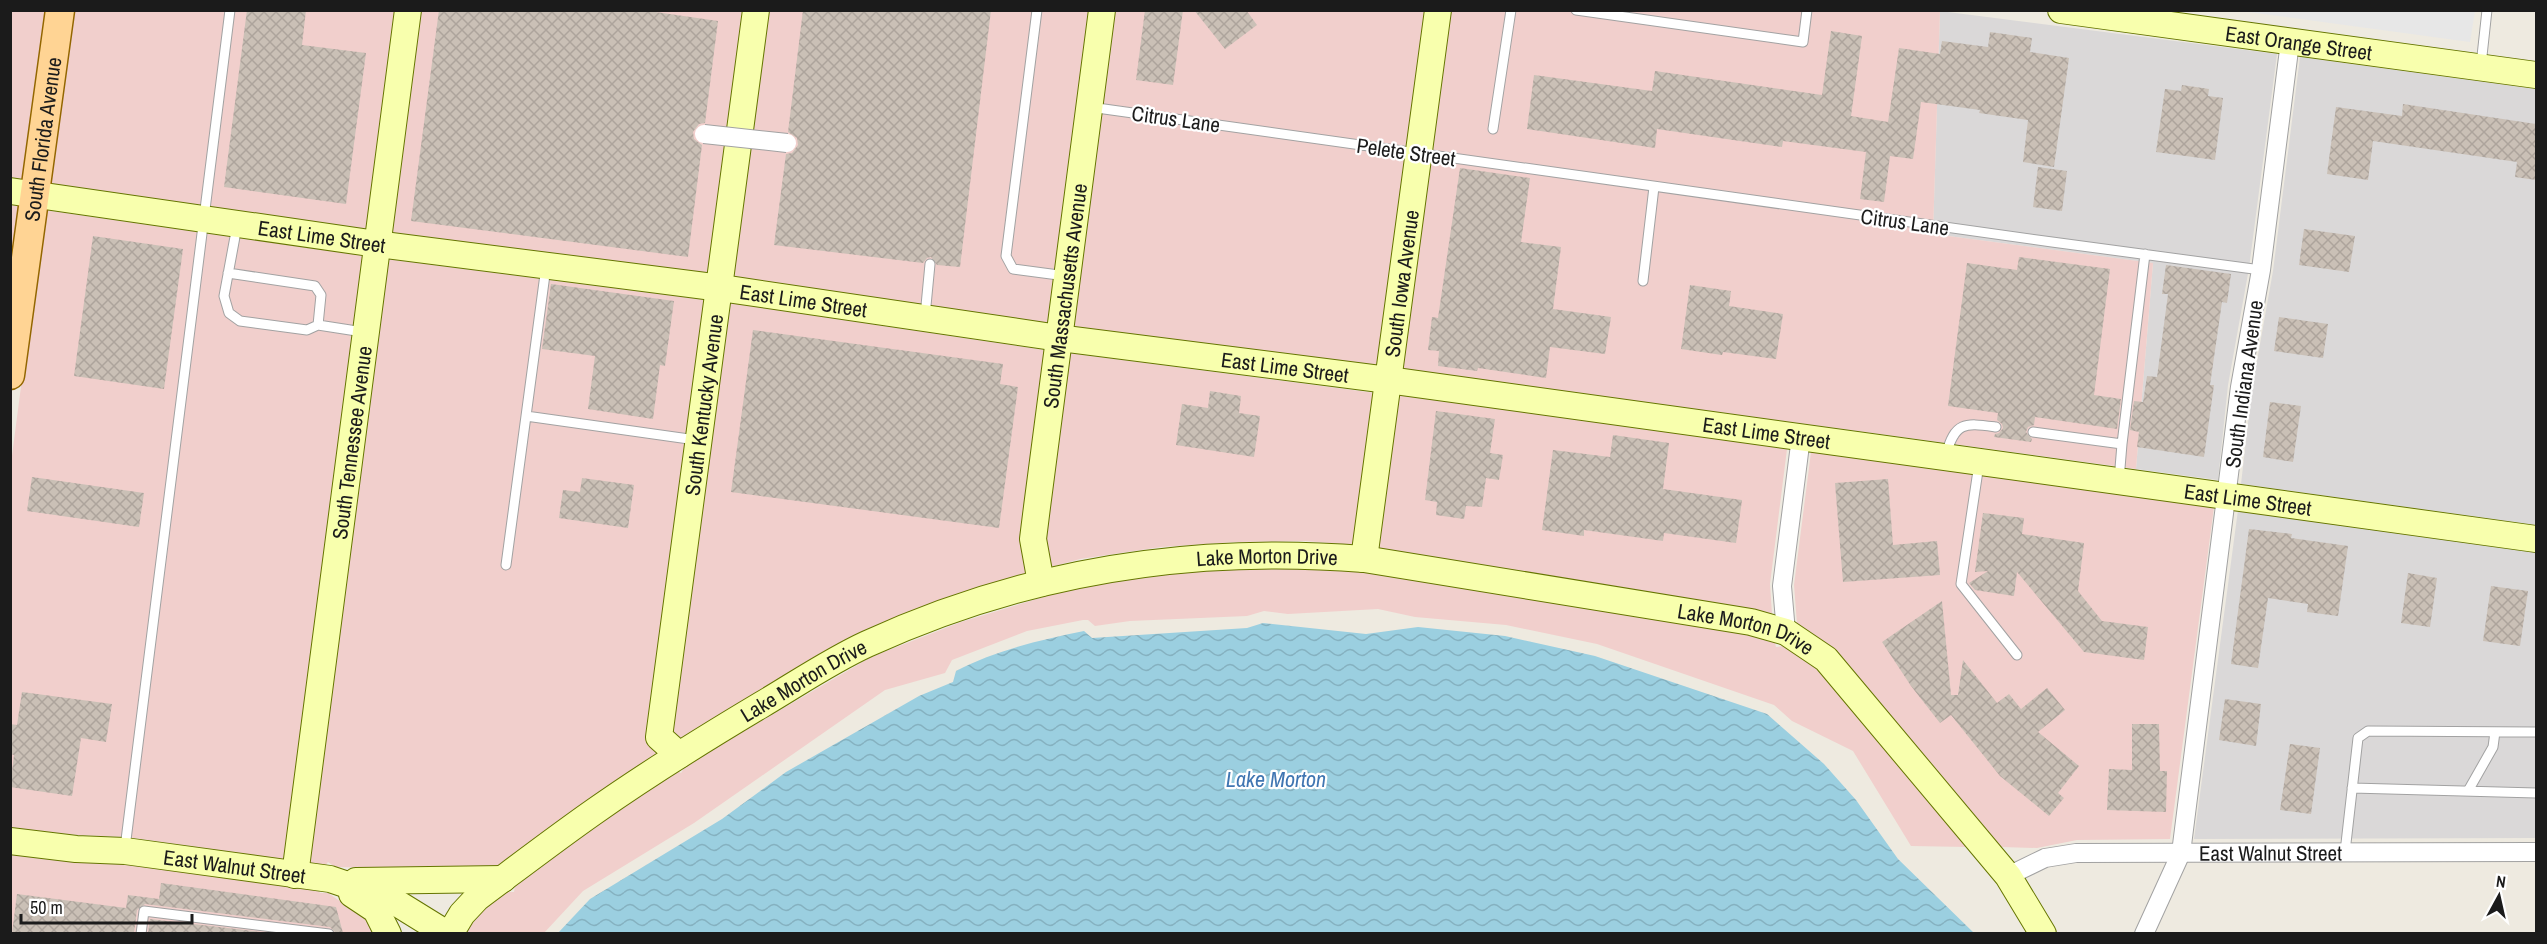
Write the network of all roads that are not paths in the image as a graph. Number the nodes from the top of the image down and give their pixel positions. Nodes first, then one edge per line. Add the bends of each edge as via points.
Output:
1 (60, 10) edge
2 (230, 10) edge
3 (408, 10) edge
4 (756, 10) edge
5 (1037, 10) edge
6 (1102, 10) edge
7 (1438, 10) edge
8 (1511, 10) edge
9 (1576, 10) edge
10 (1808, 10) edge
11 (2061, 10) edge
12 (2487, 10) edge
13 (1633, 14) edge
14 (2167, 18) edge
15 (2290, 42) junction
16 (2481, 68) junction
17 (2536, 75) edge
18 (1089, 107) junction
19 (1493, 129) dead end
20 (1262, 132) joint
21 (704, 134) dead end
22 (787, 143) dead end
23 (1417, 153) junction
24 (1550, 172) joint
25 (1654, 187) junction
26 (22, 193) edge
27 (203, 219) junction
28 (238, 224) junction
29 (377, 244) junction
30 (2145, 254) junction
31 (930, 264) dead end
32 (546, 266) junction
33 (2261, 270) junction
34 (228, 273) junction
35 (1067, 276) junction
36 (1643, 281) dead end
37 (721, 288) junction
38 (15, 309) edge
39 (925, 319) junction
40 (318, 325) junction
41 (365, 332) junction
42 (1059, 338) junction
43 (10, 375) edge
44 (1388, 380) junction
45 (526, 416) junction
46 (1996, 427) dead end
47 (2033, 432) dead end
48 (1801, 437) junction
49 (699, 440) junction
50 (2122, 444) junction
51 (1946, 457) junction
52 (1979, 461) junction
53 (2119, 480) junction
54 (2228, 495) junction
55 (2536, 539) edge
56 (1364, 559) junction
57 (506, 565) dead end
58 (1041, 583) junction
59 (1786, 632) junction
60 (2017, 655) dead end
61 (2495, 732) junction
62 (2536, 732) edge
63 (679, 754) junction
64 (2352, 788) junction
65 (2468, 791) junction
66 (2536, 793) edge
67 (10, 841) edge
68 (125, 851) junction
69 (2345, 852) junction
70 (2536, 852) edge
71 (2181, 853) junction
72 (295, 874) junction
73 (2008, 876) junction
74 (503, 879) junction
75 (332, 880) junction
76 (141, 933) edge
77 (328, 933) edge
78 (388, 933) edge
79 (448, 933) edge
80 (2043, 933) edge
81 (2144, 933) edge

1 - 26 main road, South Florida Avenue
2 - 27 lane
3 - 29 street, South Tennessee Avenue
4 - 37 street, South Kentucky Avenue
5 - 35 lane via 1005,256 1012,269
6 - 18 street, South Massachusetts Avenue
7 - 23 street, South Iowa Avenue
8 - 19 lane
9 - 13 lane
10 - 13 lane via 1803,42
11 - 14 street, East Orange Street
12 - 16 lane
14 - 15 street, East Orange Street
15 - 16 street, East Orange Street
15 - 33 street, South Indiana Avenue
16 - 17 street, East Orange Street
18 - 20 lane, Citrus Lane
18 - 35 street, South Massachusetts Avenue
20 - 23 lane, Pelete Street
21 - 22 street, bridge
23 - 24 lane, Pelete Street
23 - 44 street, South Iowa Avenue
24 - 25 lane, Citrus Lane
25 - 30 lane, Citrus Lane
25 - 36 lane
26 - 27 street, East Lime Street
26 - 38 main road, South Florida Avenue
27 - 28 street, East Lime Street
27 - 68 lane
28 - 29 street, East Lime Street
28 - 34 lane
29 - 32 street, East Lime Street
29 - 41 street, South Tennessee Avenue
30 - 33 lane, Citrus Lane
30 - 50 lane
31 - 39 lane
32 - 37 street, East Lime Street
32 - 45 lane
33 - 54 street, South Indiana Avenue via 2240,387
34 - 40 lane via 315,286 321,295
34 - 40 lane via 224,296 229,313 240,321 307,330
35 - 42 street, South Massachusetts Avenue
37 - 39 street, East Lime Street
37 - 49 street, South Kentucky Avenue
38 - 43 main road, South Florida Avenue
39 - 42 street, East Lime Street
40 - 41 lane
41 - 72 street, South Tennessee Avenue
42 - 44 street, East Lime Street
42 - 58 street, South Massachusetts Avenue via 1034,539
44 - 48 street, East Lime Street
44 - 56 street, South Iowa Avenue
45 - 49 lane
45 - 57 lane
46 - 51 lane via 1960,427 1950,439
47 - 50 lane
48 - 51 street, East Lime Street
48 - 59 street via 1782,586
49 - 63 street, South Kentucky Avenue via 659,737
50 - 53 lane
51 - 52 street, East Lime Street
52 - 53 street, East Lime Street
52 - 60 lane via 1961,584
53 - 54 street, East Lime Street
54 - 55 street, East Lime Street
54 - 71 street, South Indiana Avenue
56 - 58 street, Lake Morton Drive via 1305,554 1215,556 1081,572
56 - 59 street, Lake Morton Drive via 1751,622
58 - 63 street, Lake Morton Drive via 958,609 866,645
59 - 73 street, Lake Morton Drive via 1826,659
61 - 62 lane
61 - 64 lane via 2368,731 2358,738
61 - 65 lane via 2493,747
63 - 74 street, Lake Morton Drive
64 - 65 lane
64 - 69 lane
65 - 66 lane
67 - 68 street, East Walnut Street
68 - 72 street, East Walnut Street
69 - 70 street, East Walnut Street
69 - 71 street, East Walnut Street
71 - 73 street, East Walnut Street via 2076,853 2045,858
71 - 81 street, South Indiana Avenue
72 - 75 street, East Walnut Street
73 - 80 street, Lake Morton Drive
74 - 75 street
74 - 79 street, Lake Morton Drive via 477,898
75 - 78 street via 376,910
75 - 79 street, East Walnut Street via 392,900
76 - 77 lane via 144,911

